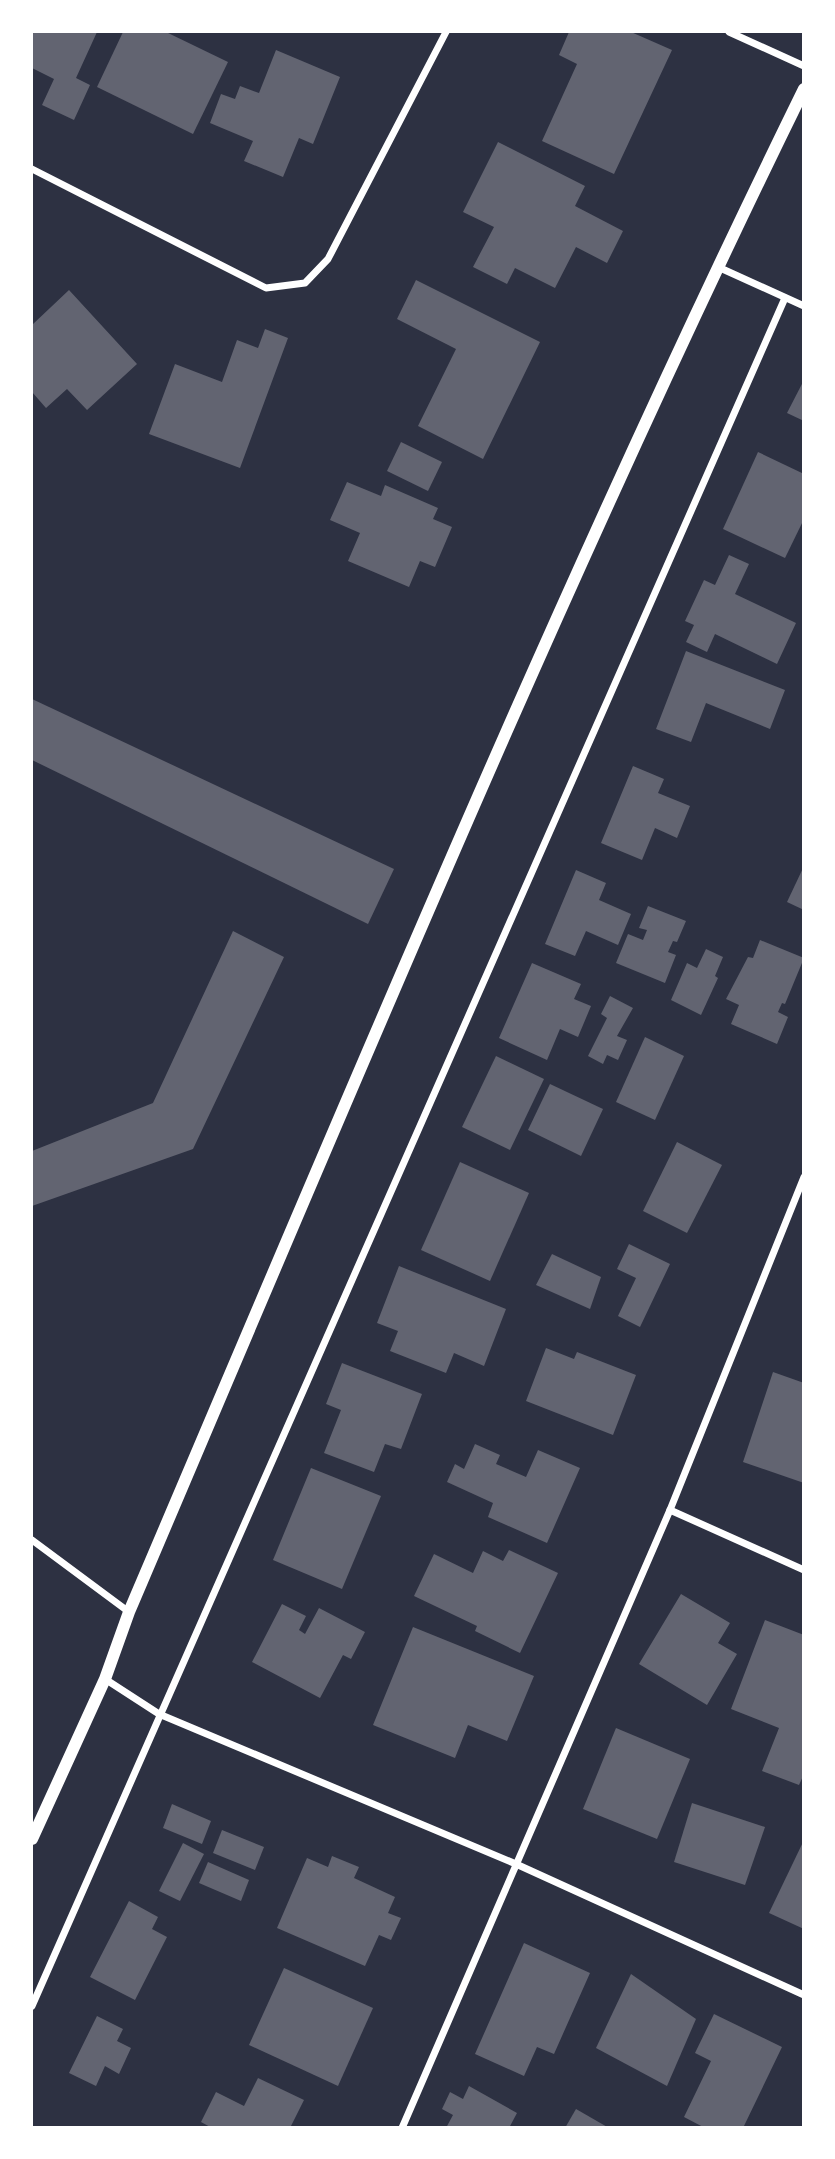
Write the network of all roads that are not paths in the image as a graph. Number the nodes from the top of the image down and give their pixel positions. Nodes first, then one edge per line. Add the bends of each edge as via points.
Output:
1 (446, 32) edge
2 (729, 32) edge
3 (803, 66) edge
4 (803, 89) edge
5 (32, 169) edge
6 (717, 267) junction
7 (785, 298) junction
8 (803, 306) edge
9 (803, 1177) edge
10 (670, 1510) junction
11 (32, 1540) edge
12 (803, 1570) edge
13 (129, 1612) junction
14 (105, 1679) junction
15 (159, 1714) junction
16 (32, 1839) edge
17 (516, 1864) junction
18 (803, 1995) edge
19 (32, 2006) edge
20 (402, 2127) edge

1 - 5 street via 328,259 305,283 266,288
2 - 3 street
4 - 6 street
6 - 7 street
6 - 13 street via 532,669
7 - 8 street
7 - 15 street
9 - 10 street
10 - 12 street
10 - 17 street
11 - 13 street
13 - 14 street
14 - 15 street
14 - 16 street
15 - 17 street
15 - 19 street
17 - 18 street
17 - 20 street

